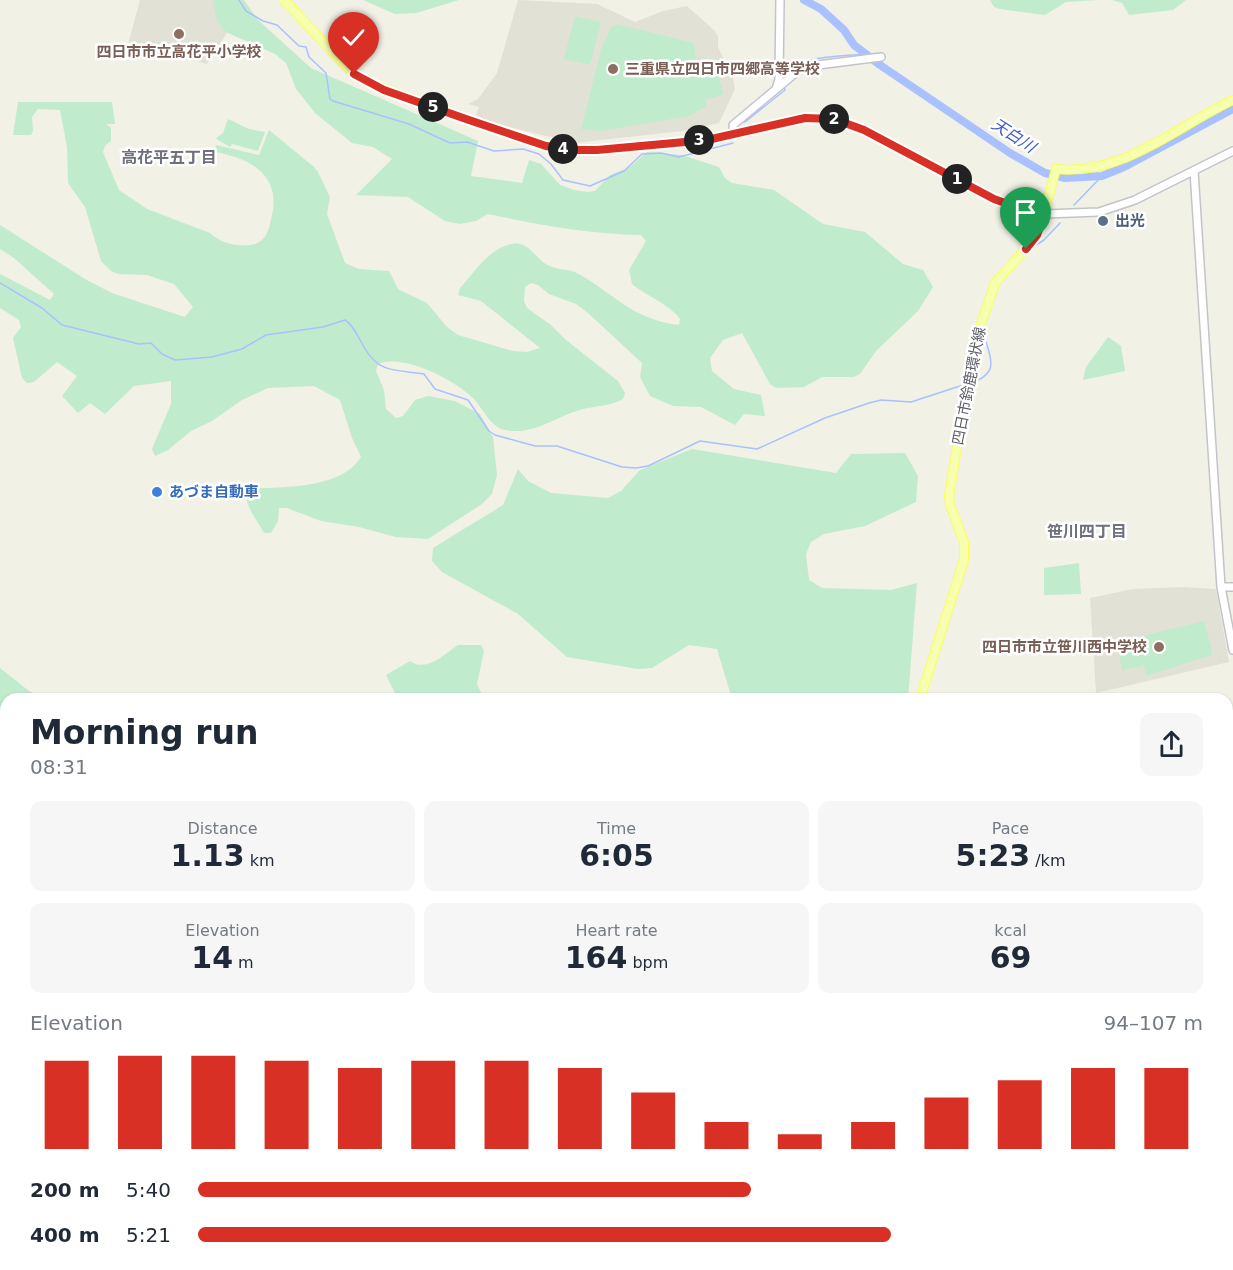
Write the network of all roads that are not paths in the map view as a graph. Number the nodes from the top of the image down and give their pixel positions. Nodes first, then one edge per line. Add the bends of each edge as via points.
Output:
1 (284, 0) edge
2 (780, 0) edge
3 (881, 57) dead end
4 (776, 89) junction
5 (1233, 100) edge
6 (734, 134) junction
7 (1233, 152) edge
8 (1194, 171) junction
9 (1045, 214) junction
10 (1221, 587) junction
11 (1233, 587) edge
12 (1233, 650) edge
13 (922, 693) edge

1 - 6 main road via 348,69 367,82 546,146 597,150
2 - 4 street
3 - 4 street via 810,66
4 - 6 street via 733,125
5 - 9 main road, 四日市鈴鹿環状線 via 1114,163 1086,169 1056,169
6 - 9 main road via 805,118 834,119 864,130 994,199
7 - 8 street
8 - 9 street via 1135,200 1099,212
8 - 10 street
9 - 13 main road, 四日市鈴鹿環状線 via 1032,242 992,288 977,334 949,496 964,542 964,560
10 - 11 street
10 - 12 street

